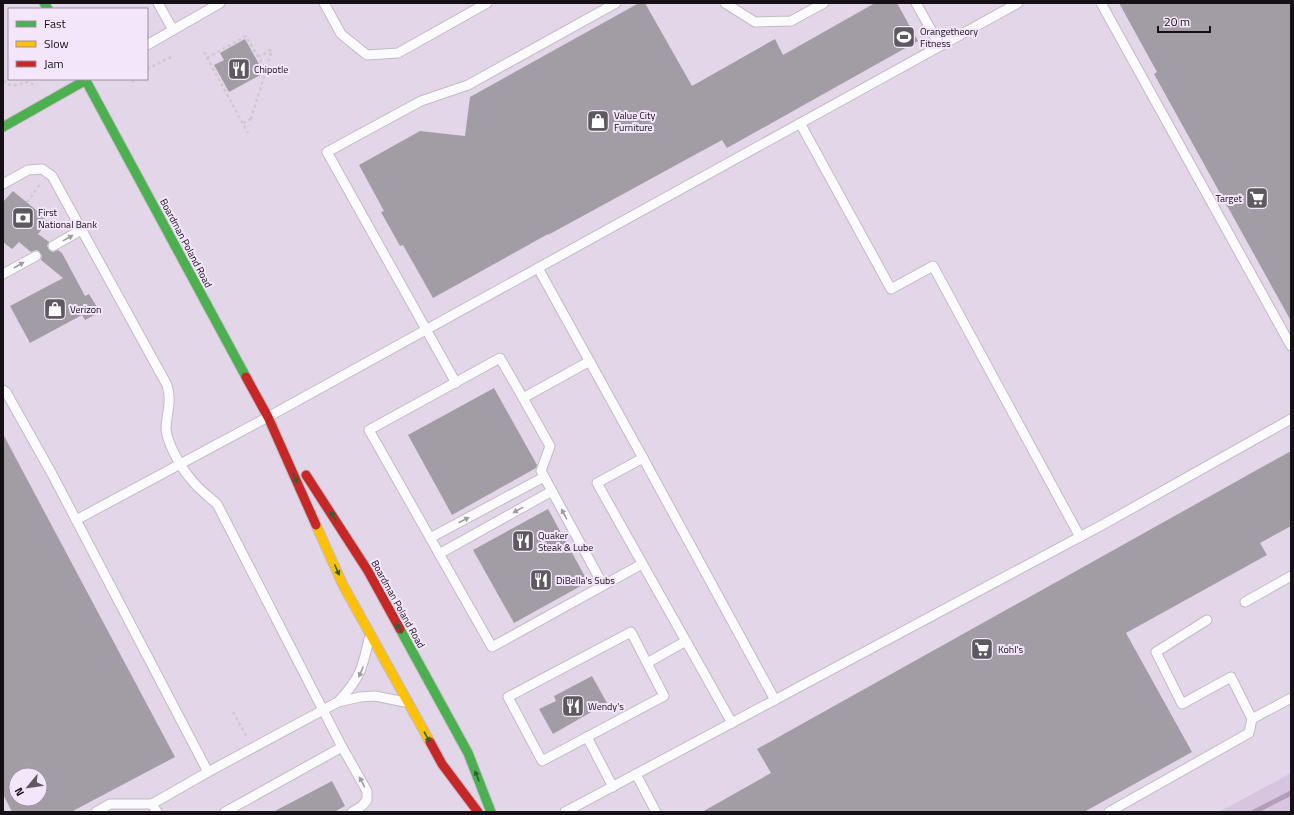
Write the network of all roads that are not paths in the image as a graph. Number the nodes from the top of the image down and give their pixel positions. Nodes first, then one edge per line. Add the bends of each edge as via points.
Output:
1 (158, 3) edge
2 (220, 3) edge
3 (324, 3) edge
4 (487, 3) edge
5 (616, 3) edge
6 (725, 3) edge
7 (824, 3) edge
8 (916, 3) edge
9 (1018, 3) edge
10 (1101, 3) edge
11 (173, 30) junction
12 (148, 44) edge
13 (940, 46) junction
14 (85, 80) edge
15 (88, 80) edge
16 (800, 123) junction
17 (3, 127) edge
18 (3, 184) edge
19 (83, 229) junction
20 (53, 246) dead end
21 (36, 256) dead end
22 (538, 268) junction
23 (3, 274) edge
24 (427, 329) junction
25 (1291, 346) edge
26 (590, 361) junction
27 (456, 383) junction
28 (3, 390) edge
29 (523, 398) junction
30 (268, 417) junction
31 (1291, 419) edge
32 (643, 458) junction
33 (180, 463) junction
34 (544, 477) junction
35 (552, 491) junction
36 (76, 520) junction
37 (1080, 537) junction
38 (430, 538) junction
39 (439, 554) junction
40 (642, 564) junction
41 (1291, 576) edge
42 (603, 585) junction
43 (1245, 602) dead end
44 (1207, 620) dead end
45 (370, 634) junction
46 (686, 641) junction
47 (647, 663) junction
48 (1291, 698) edge
49 (775, 700) junction
50 (338, 702) junction
51 (408, 703) junction
52 (324, 710) junction
53 (1252, 719) junction
54 (732, 723) junction
55 (587, 737) junction
56 (342, 747) junction
57 (208, 772) junction
58 (636, 774) junction
59 (613, 787) junction
60 (154, 808) edge
61 (96, 812) edge
62 (225, 812) edge
63 (352, 812) edge
64 (478, 812) edge
65 (491, 812) edge
66 (565, 812) edge
67 (656, 812) edge
68 (1109, 812) edge

1 - 11 lane
2 - 11 lane
3 - 4 lane via 341,34 367,55 398,53
5 - 24 lane via 468,85 421,101 327,152
6 - 7 lane via 755,22 791,21
8 - 13 lane
9 - 13 lane
10 - 25 lane
11 - 12 lane
13 - 16 lane
14 - 17 main road
15 - 30 main road, Boardman Poland Road
16 - 22 lane
16 - 37 lane via 891,289 933,266
18 - 19 lane via 28,170 42,169 52,176
20 -> 19 lane
19 - 33 lane via 167,385 170,396 166,430
23 -> 21 lane
22 - 24 lane
22 - 26 lane
24 - 27 lane
24 - 30 lane
26 - 29 lane
26 - 32 lane
27 - 29 lane via 500,358
27 - 38 lane via 369,430
28 - 36 lane
29 - 34 lane via 550,446 541,472
30 - 33 lane
30 -> 45 main road, Boardman Poland Road via 343,585
65 -> 30 main road, Boardman Poland Road via 468,753 372,578
31 - 37 lane
32 - 40 lane via 596,483
32 - 49 lane
33 - 36 lane
33 - 52 lane via 190,479 217,504
34 - 35 lane
38 -> 34 lane
35 -> 39 lane
42 -> 35 lane
36 - 57 lane
37 - 49 lane
38 - 39 lane
39 - 42 lane via 492,647
40 - 42 lane
40 - 46 lane
41 - 43 lane
44 - 53 lane via 1156,652 1182,704 1231,677
45 -> 50 lane via 360,674 353,687
45 - 51 main road, Boardman Poland Road
46 - 47 lane
46 - 54 lane
47 - 55 lane via 664,696
47 - 55 lane via 630,632 508,697 542,761
48 - 53 lane
49 - 54 lane
50 - 51 lane via 360,696 375,696
50 - 52 lane
51 -> 64 main road, Boardman Poland Road via 442,764
52 - 56 lane
52 - 57 lane
53 - 68 lane via 1249,734
54 - 58 lane
55 - 59 lane
56 - 62 lane
63 -> 56 lane via 367,800 367,790
57 - 60 lane
58 - 59 lane
58 - 67 lane
59 - 66 lane
60 - 61 lane via 110,804

